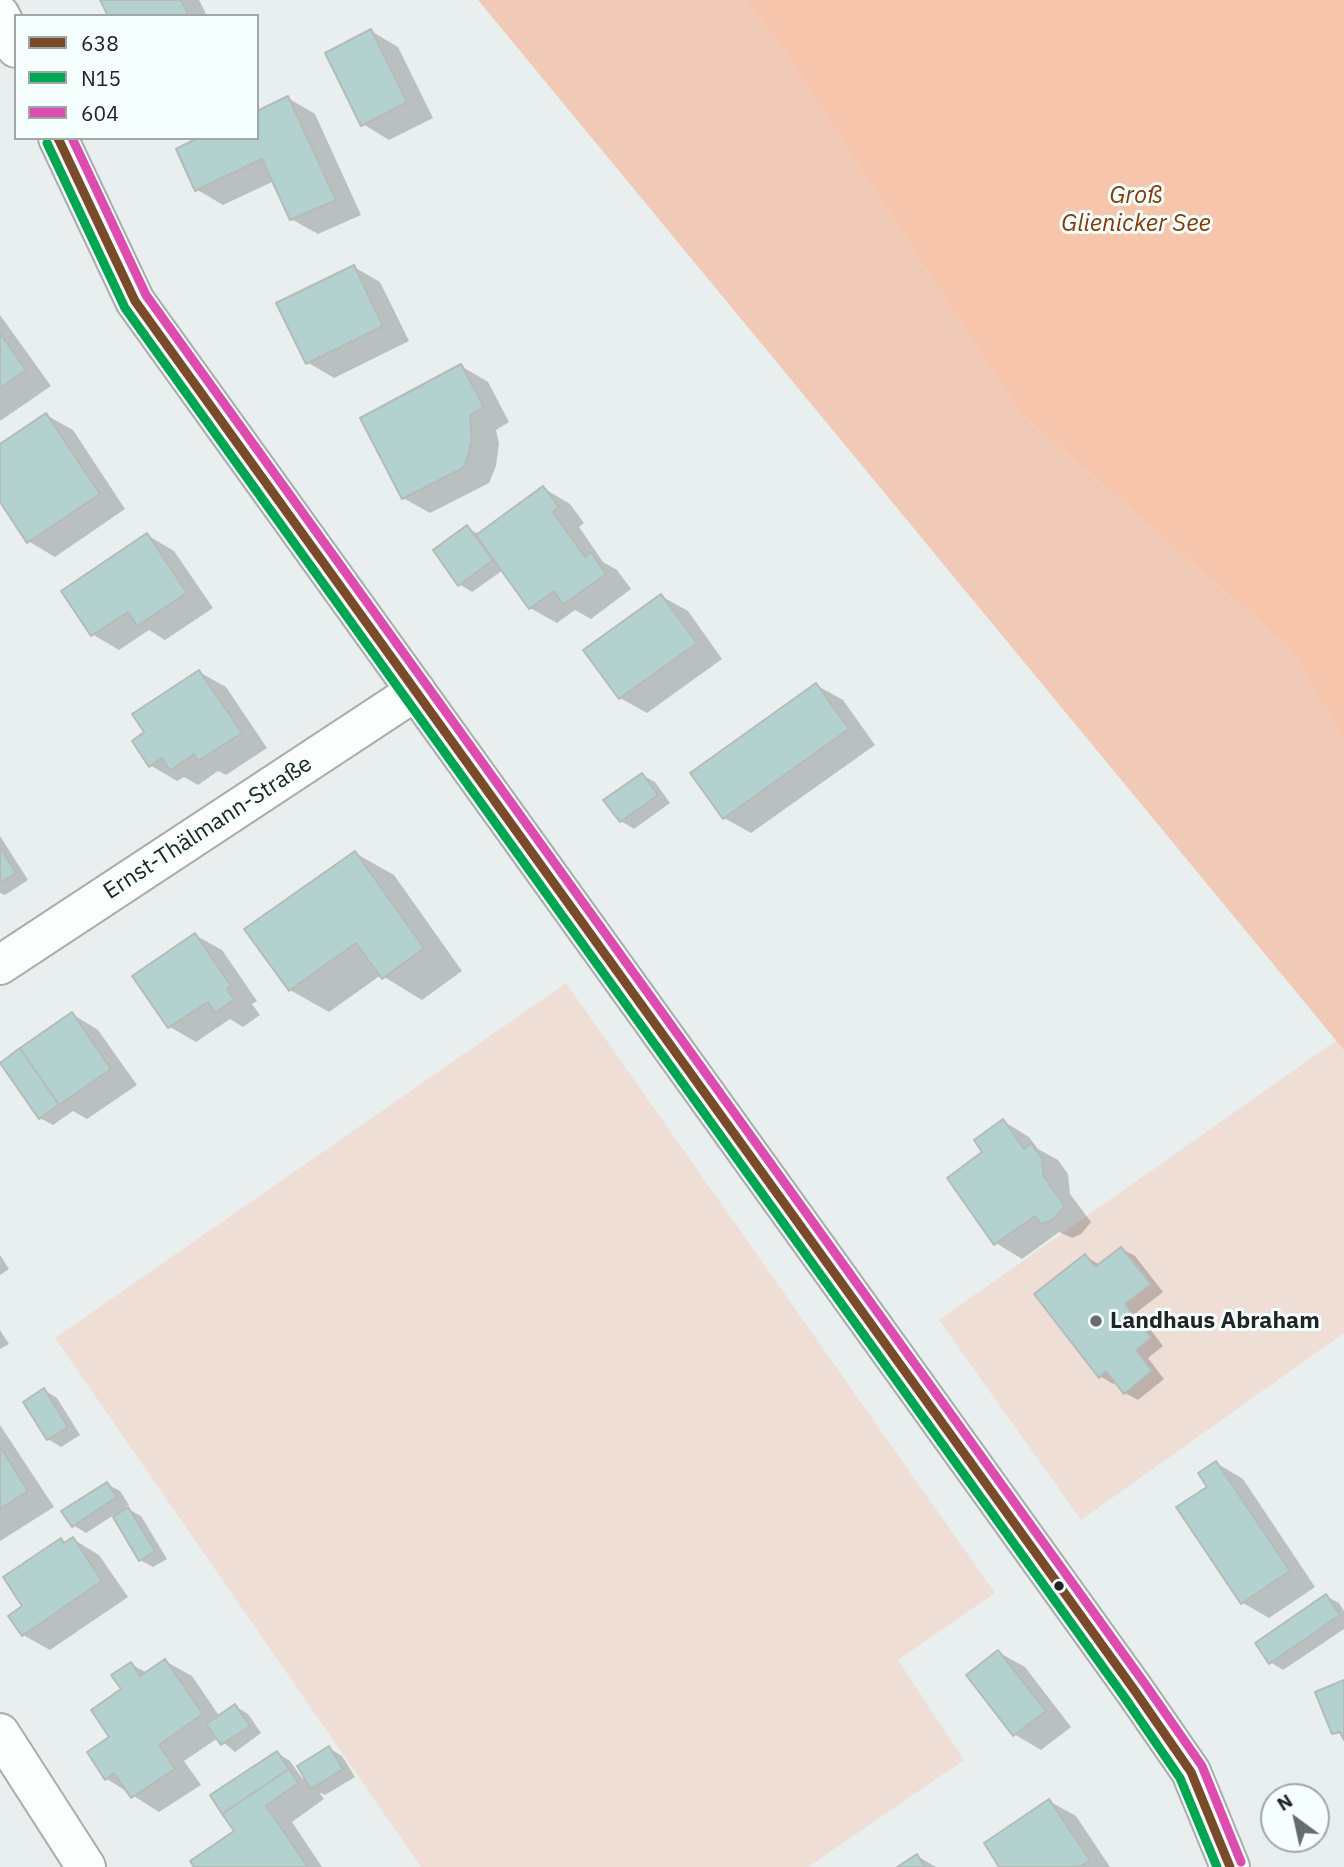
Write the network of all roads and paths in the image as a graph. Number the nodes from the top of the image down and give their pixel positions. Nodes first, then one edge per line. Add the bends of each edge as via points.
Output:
1 (0, 15) edge
2 (14, 44) edge
3 (59, 140) edge
4 (416, 691) junction
5 (0, 965) edge
6 (0, 1733) edge
7 (86, 1867) edge
8 (1230, 1867) edge

1 - 2 street
3 - 4 street via 135,301
4 - 5 street, Ernst-Thälmann-Straße
4 - 8 street via 1191,1772
6 - 7 street

